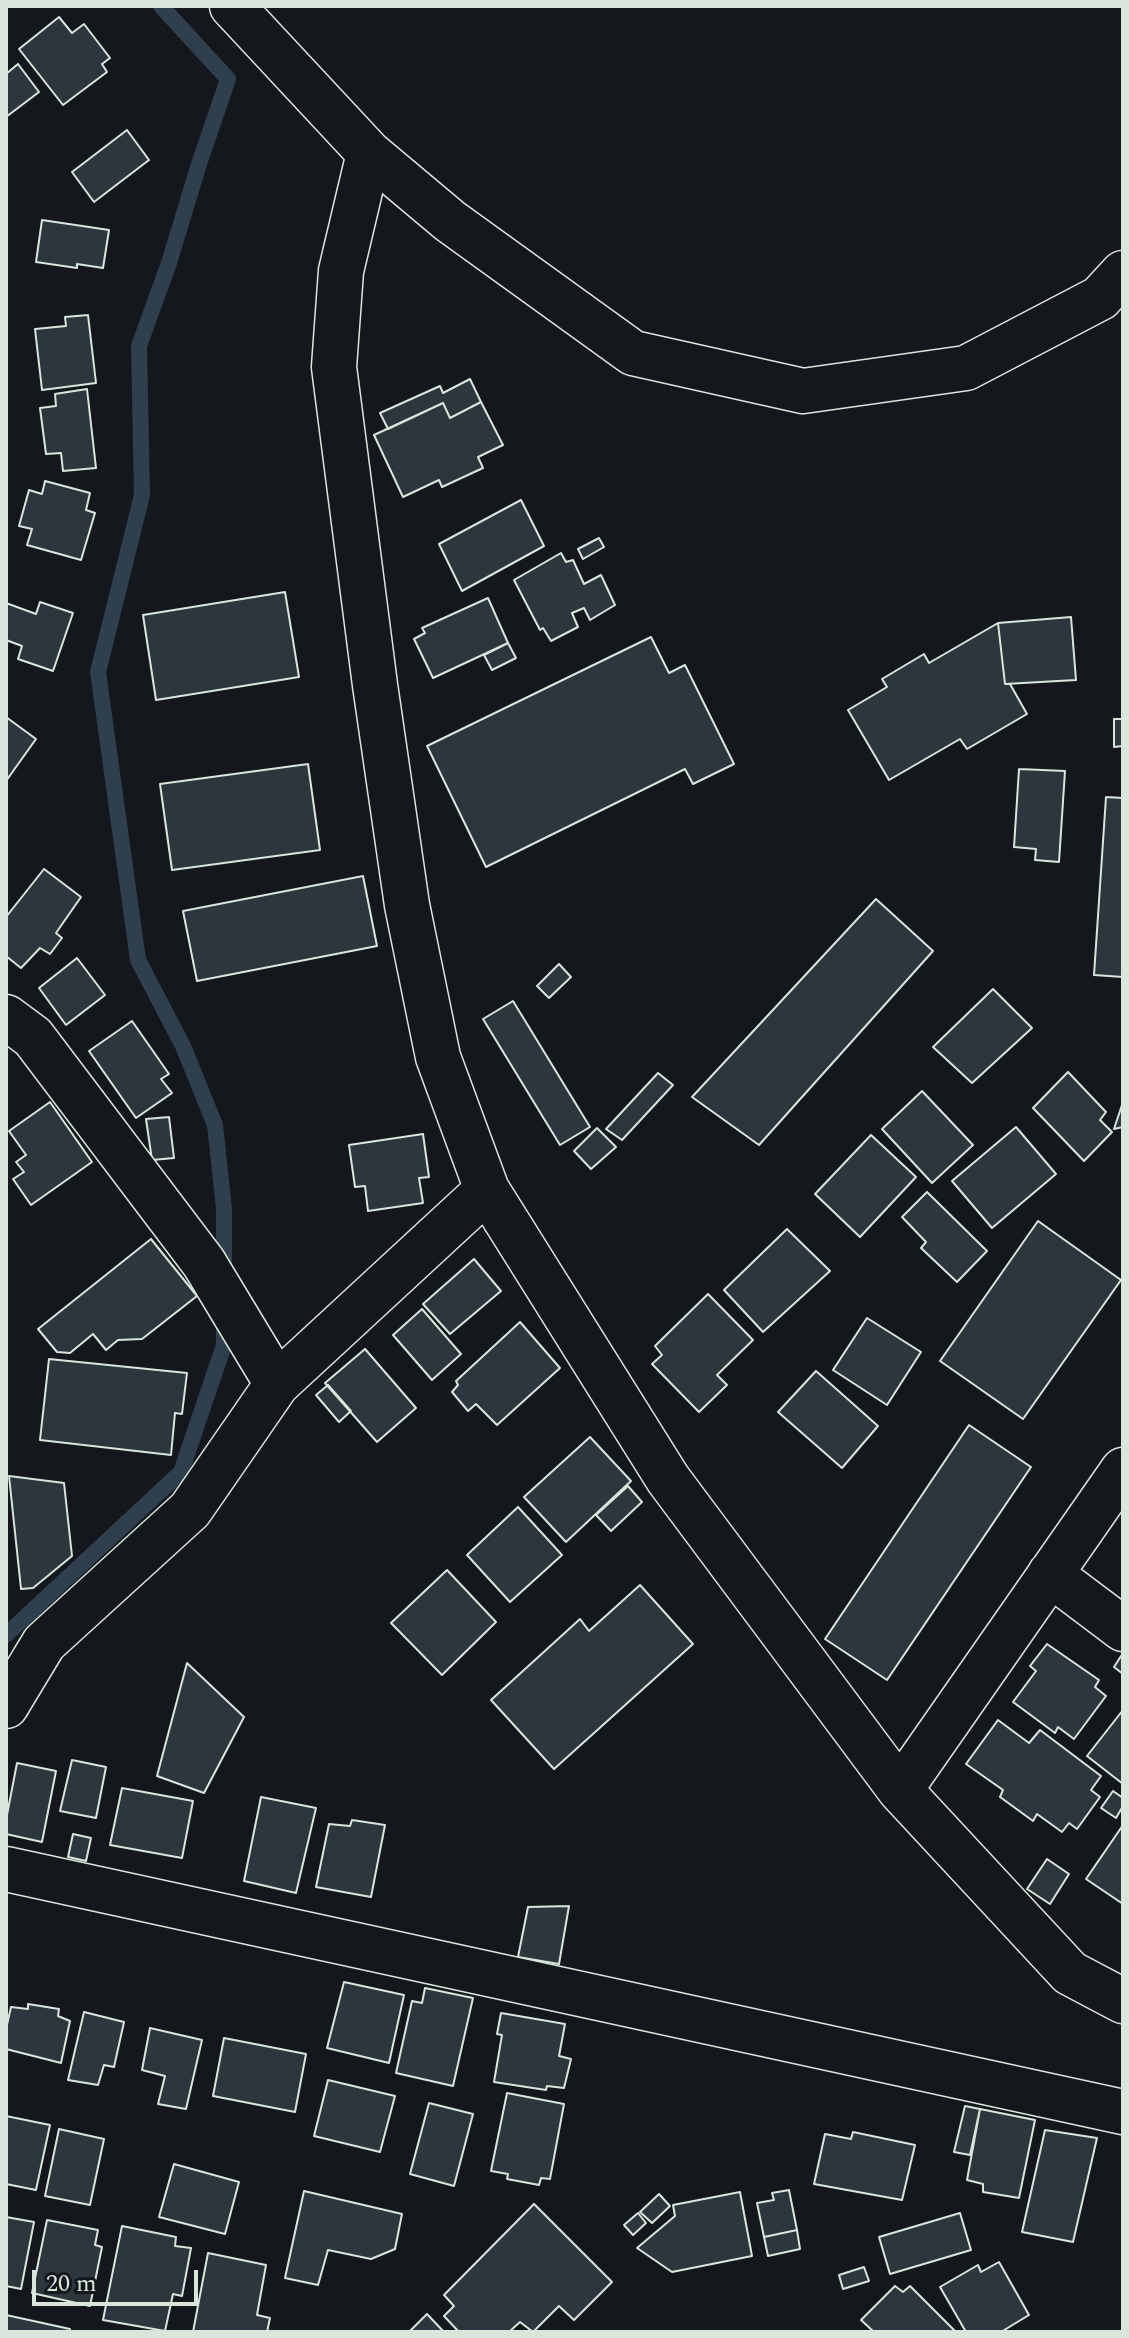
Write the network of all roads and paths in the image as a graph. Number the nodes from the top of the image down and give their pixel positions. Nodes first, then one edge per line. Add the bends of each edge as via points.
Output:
1 (232, 6) edge
2 (369, 153) junction
3 (1123, 273) edge
4 (6, 1017) edge
5 (487, 1190) junction
6 (277, 1384) junction
7 (1123, 1470) edge
8 (1050, 1574) junction
9 (1123, 1629) edge
10 (6, 1706) edge
11 (900, 1790) junction
12 (6, 1869) edge
13 (1123, 2001) edge
14 (1123, 2112) edge

1 - 2 street
2 - 3 street via 450,221 633,353 803,391 966,368 1100,298
2 - 5 street via 341,271 334,367 407,905 438,1057
4 - 6 street via 33,1037 204,1263
5 - 6 street
5 - 11 street via 668,1479
6 - 10 street via 190,1510 44,1643
7 - 8 street
8 - 9 street
8 - 11 street
11 - 13 street via 1070,1973
12 - 14 street

